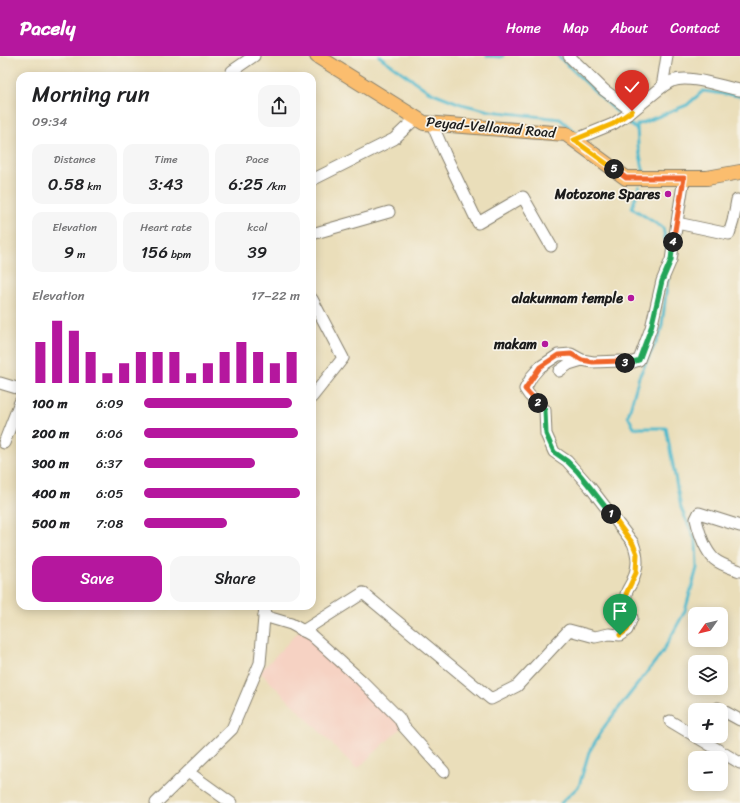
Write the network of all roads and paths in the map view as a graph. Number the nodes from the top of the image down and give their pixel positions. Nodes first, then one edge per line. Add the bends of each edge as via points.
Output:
1 (254, 56) edge
2 (317, 56) edge
3 (569, 56) edge
4 (667, 56) edge
5 (232, 72) edge
6 (662, 87) junction
7 (740, 90) edge
8 (632, 111) junction
9 (416, 118) junction
10 (432, 124) junction
11 (574, 140) junction
12 (740, 172) edge
13 (316, 178) edge
14 (683, 183) junction
15 (737, 200) dead end
16 (389, 212) dead end
17 (677, 223) junction
18 (316, 233) edge
19 (551, 246) dead end
20 (316, 307) edge
21 (582, 360) junction
22 (559, 371) dead end
23 (0, 383) edge
24 (16, 388) edge
25 (316, 392) edge
26 (16, 412) edge
27 (4, 443) dead end
28 (740, 526) edge
29 (740, 571) edge
30 (265, 611) edge
31 (307, 633) junction
32 (728, 713) edge
33 (740, 720) edge
34 (670, 721) dead end
35 (688, 732) edge
36 (707, 743) edge
37 (740, 763) edge
38 (188, 772) junction
39 (444, 772) dead end
40 (156, 803) edge
41 (231, 803) edge

1 - 5 street
2 - 9 main road, Peyad-Vellanad Road
3 - 8 street via 604,90
4 - 6 street
6 - 7 street via 674,80 685,80 705,81
6 - 8 street
8 - 11 street via 613,124
9 - 10 main road, Peyad-Vellanad Road
9 - 13 street via 394,139
10 - 11 main road, Peyad-Vellanad Road via 566,134
10 - 19 street via 478,223 523,197
11 - 14 main road, Peyad-Vellanad Road via 626,178
12 - 14 main road, Peyad-Vellanad Road
14 - 17 street
15 - 17 street via 729,234
16 - 18 street
17 - 21 street via 670,260 658,294 656,311 639,360 627,364 621,361
20 - 25 street via 343,358
21 - 22 street via 569,364
21 - 31 street via 571,354 558,355 540,367 525,389 545,410 546,434 554,452 567,461 590,487 635,549 636,573 626,594 632,618 627,630 620,635 595,637 568,630 517,686 491,699 363,594
23 - 24 street
26 - 27 street
28 - 29 street via 699,513 696,519 704,545 715,559
30 - 31 street
30 - 38 street via 260,663 232,729
31 - 39 street via 361,680 399,718 403,726
32 - 33 street
34 - 35 street
36 - 37 street
38 - 40 street
38 - 41 street

